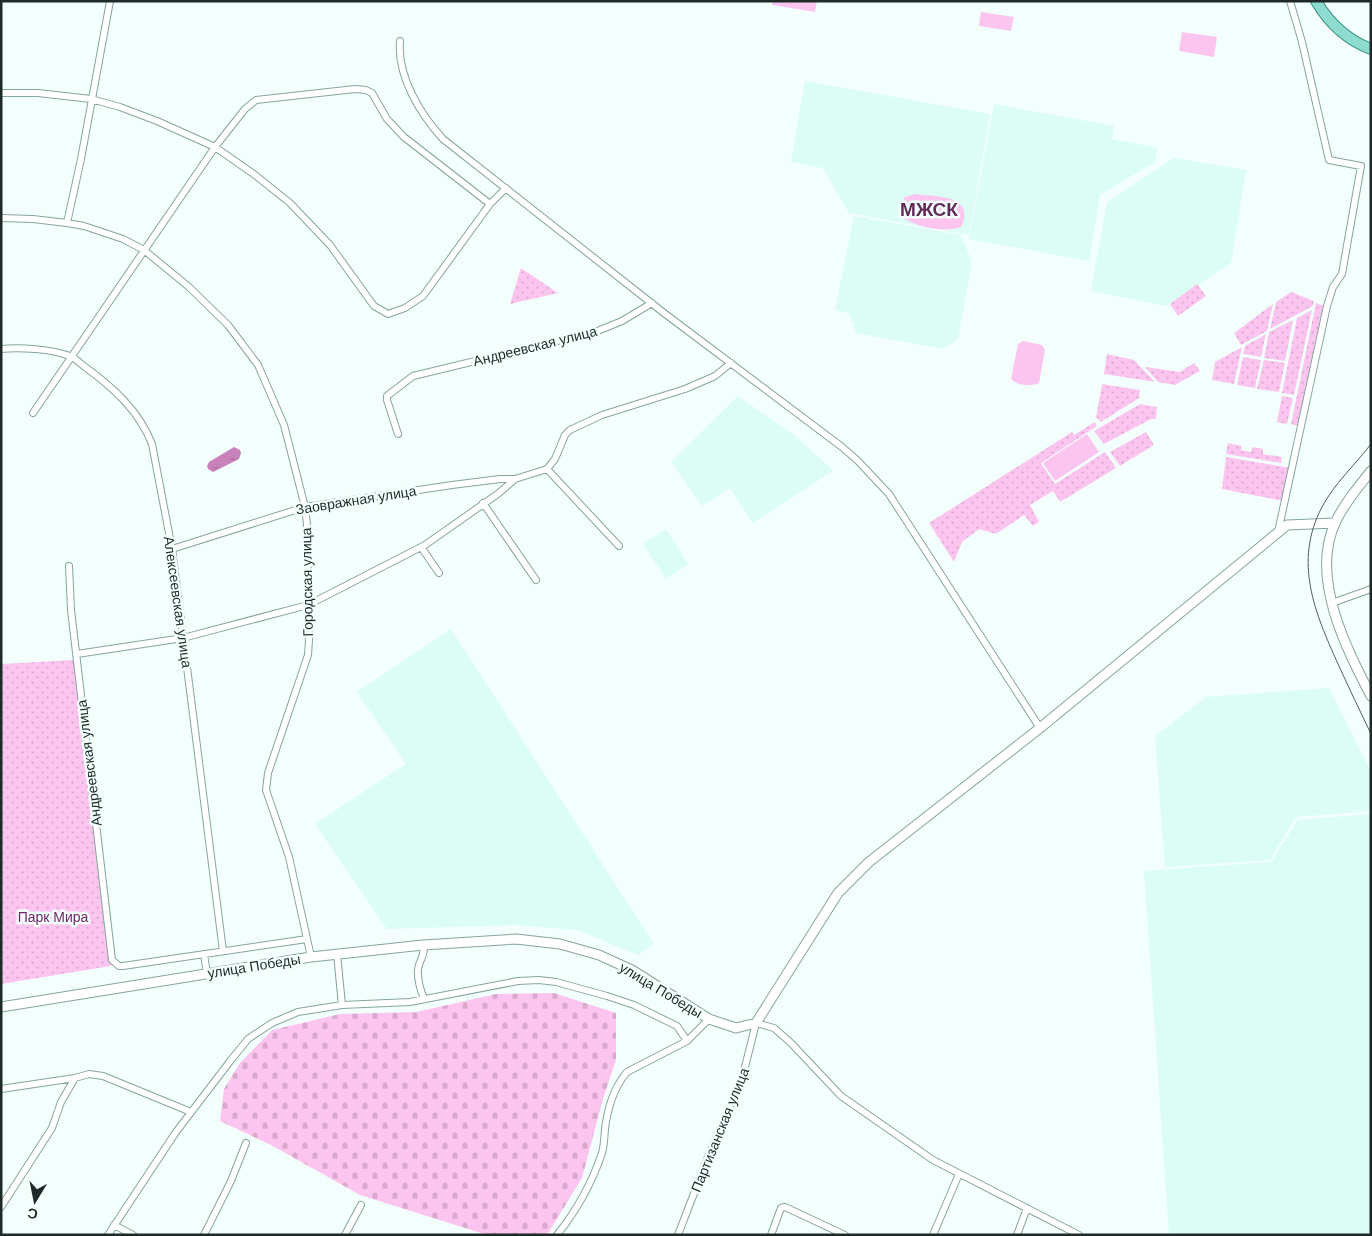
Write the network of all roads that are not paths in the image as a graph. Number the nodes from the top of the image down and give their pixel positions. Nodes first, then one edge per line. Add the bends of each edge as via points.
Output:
1 (110, 1) edge
2 (1290, 1) edge
3 (1316, 1) edge
4 (400, 40) dead end
5 (1371, 49) edge
6 (1, 93) edge
7 (91, 99) junction
8 (215, 147) junction
9 (506, 188) junction
10 (490, 204) junction
11 (1, 218) edge
12 (67, 223) junction
13 (144, 250) junction
14 (652, 303) junction
15 (1, 349) edge
16 (70, 356) junction
17 (731, 363) junction
18 (33, 413) dead end
19 (398, 434) dead end
20 (547, 469) junction
21 (1371, 471) edge
22 (515, 479) junction
23 (483, 503) junction
24 (305, 507) junction
25 (1335, 523) junction
26 (1278, 532) junction
27 (619, 546) dead end
28 (172, 549) junction
29 (418, 549) junction
30 (69, 566) dead end
31 (439, 573) dead end
32 (536, 580) dead end
33 (1371, 589) edge
34 (1332, 603) junction
35 (308, 605) junction
36 (183, 638) junction
37 (77, 654) junction
38 (1371, 696) edge
39 (1040, 728) junction
40 (307, 939) junction
41 (423, 945) junction
42 (223, 951) junction
43 (204, 954) junction
44 (337, 954) junction
45 (311, 957) junction
46 (207, 974) junction
47 (424, 999) junction
48 (342, 1005) junction
49 (1, 1007) edge
50 (709, 1019) junction
51 (756, 1023) junction
52 (687, 1041) junction
53 (75, 1078) junction
54 (1, 1088) edge
55 (191, 1112) junction
56 (246, 1143) dead end
57 (959, 1174) junction
58 (361, 1205) dead end
59 (1, 1207) edge
60 (1027, 1208) junction
61 (114, 1225) junction
62 (108, 1235) edge
63 (132, 1235) edge
64 (204, 1235) edge
65 (344, 1235) edge
66 (558, 1235) edge
67 (678, 1235) edge
68 (770, 1235) edge
69 (845, 1235) edge
70 (933, 1235) edge
71 (1017, 1235) edge
72 (1079, 1235) edge

1 - 7 street
2 - 26 street via 1329,160 1361,166 1342,274 1333,287 1327,306
3 - 5 main road via 1330,22 1348,37
4 - 9 street via 401,63 409,89 430,123 454,148
6 - 7 street
7 - 8 street via 157,120
7 - 12 street
8 - 10 street via 245,108 256,100 366,90 372,93 387,119 404,137
8 - 10 street via 290,203 330,245 369,300 388,314 423,296
8 - 13 street
9 - 10 street
9 - 14 street
11 - 12 street, Городская улица
12 - 13 street, Городская улица via 123,239
13 - 16 street
13 - 24 street, Городская улица via 189,286 228,324 258,365 284,425
14 - 17 street
14 - 19 street, Андреевская улица via 595,332 413,376 388,396
15 - 16 street, Алексеевская улица via 24,348
16 - 18 street
16 - 28 street, Алексеевская улица via 119,395 146,430 155,456
17 - 20 street via 715,376 685,389 602,415 570,430
17 - 39 street via 842,447 889,494
20 - 22 street
20 - 27 street
21 - 25 street
22 - 23 street
22 - 24 street, Заовражная улица
23 - 29 street
23 - 32 street
24 - 28 street, Заовражная улица
24 - 35 street, Городская улица
25 - 26 street via 1287,525
25 - 34 street via 1327,564
26 - 39 street
28 - 36 street, Алексеевская улица
29 - 31 street
29 - 35 street
30 - 37 street, Андреевская улица
33 - 34 street
34 - 38 street via 1341,631
35 - 36 street
35 - 40 street, Городская улица via 308,655 266,780 266,790 289,857
36 - 37 street
36 - 42 street, Алексеевская улица
37 - 43 street, Андреевская улица via 112,960 123,966
39 - 51 street via 869,862 838,892
40 - 42 street
40 - 45 street, Городская улица
41 - 44 street, улица Победы
41 - 47 street via 418,971
41 - 50 street, улица Победы via 516,939 560,944 599,955 632,970
42 - 43 street
43 - 46 street
44 - 45 street, улица Победы
44 - 48 street
45 - 46 street, улица Победы
46 - 49 street, улица Победы
47 - 48 street
47 - 52 street via 518,981 556,982 634,1005 677,1026
48 - 55 street via 298,1012 264,1028 248,1040
50 - 51 street, улица Победы via 736,1028
50 - 52 street
51 - 57 street via 774,1028 841,1096 933,1160
51 - 67 street, Партизанская улица via 743,1075
52 - 66 street via 628,1072 621,1080 612,1098 602,1151 588,1189
53 - 54 street
53 - 55 street via 90,1074 103,1076
53 - 59 street via 52,1128
55 - 61 street
56 - 64 street
57 - 60 street
57 - 70 street
58 - 65 street
60 - 71 street
60 - 72 street
61 - 62 street
61 - 63 street
68 - 69 street via 781,1208 785,1207

